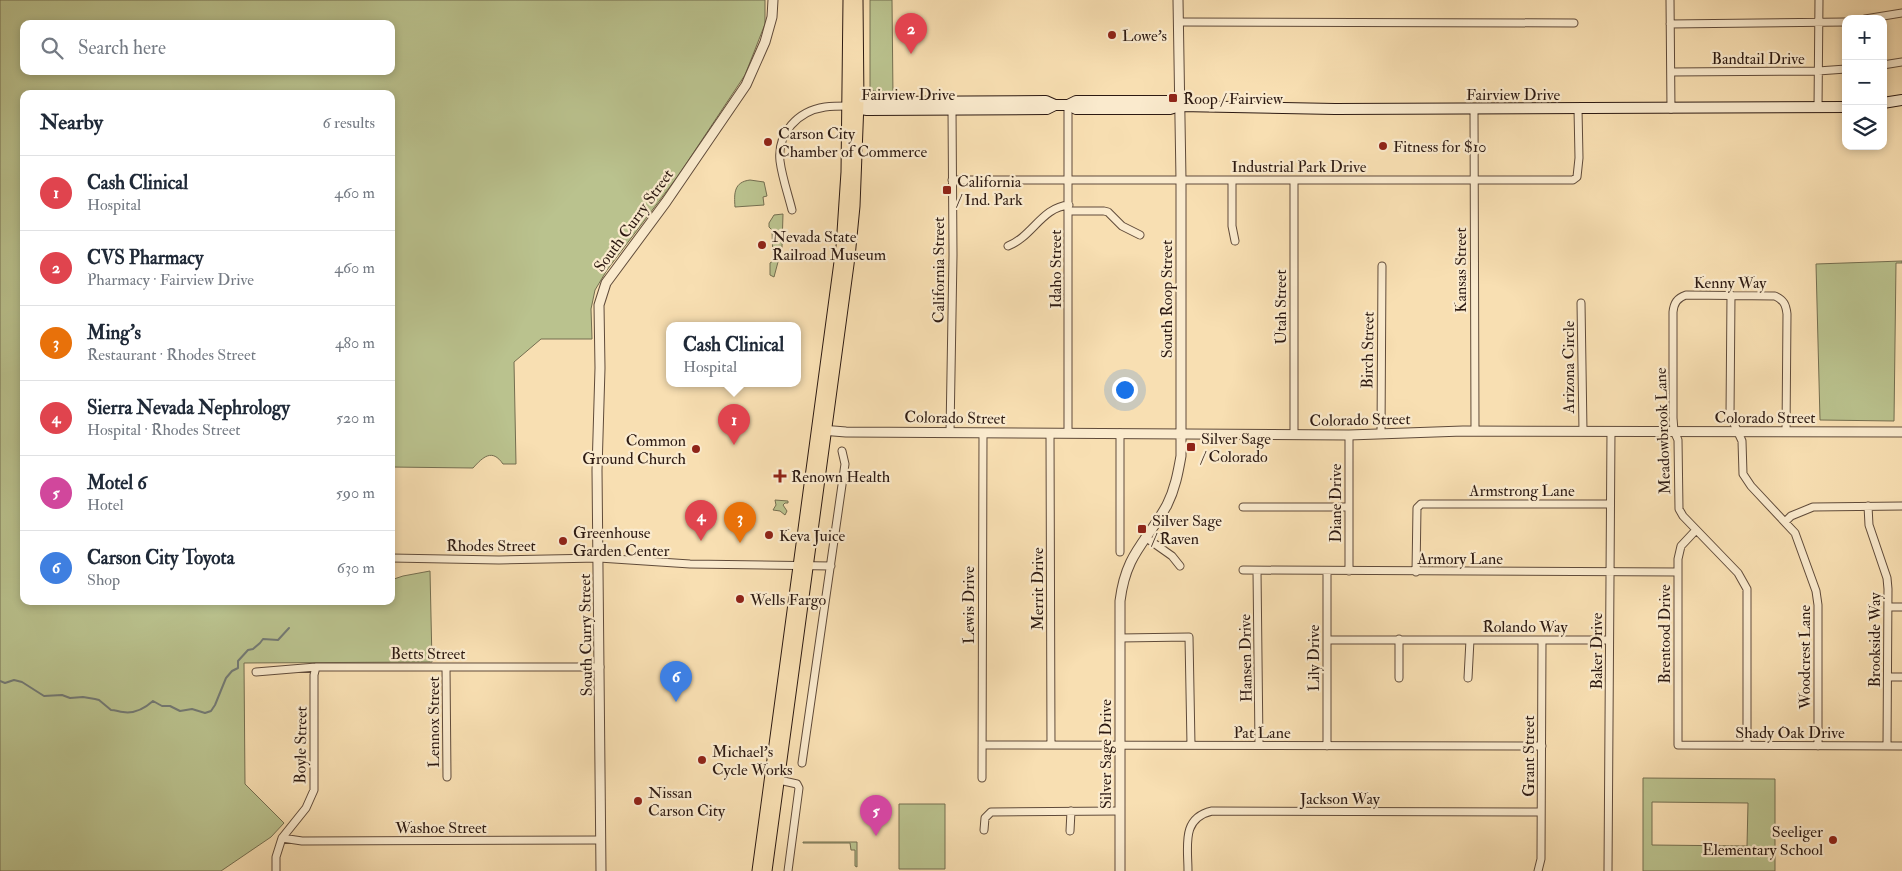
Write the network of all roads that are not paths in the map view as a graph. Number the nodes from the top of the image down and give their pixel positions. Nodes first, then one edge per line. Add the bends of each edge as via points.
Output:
1 (773, 0) edge
2 (849, 0) edge
3 (857, 0) edge
4 (1178, 0) edge
5 (1670, 0) edge
6 (1820, 0) edge
7 (1902, 13) edge
8 (1887, 15) edge
9 (1179, 22) junction
10 (1842, 22) edge
11 (1574, 23) dead end
12 (1819, 23) junction
13 (1670, 24) junction
14 (1902, 62) edge
15 (1887, 64) edge
16 (1842, 69) edge
17 (1818, 71) junction
18 (1671, 72) junction
19 (1902, 100) edge
20 (1887, 102) edge
21 (1055, 105) junction
22 (1068, 105) junction
23 (855, 106) junction
24 (1180, 106) junction
25 (1842, 107) edge
26 (1818, 108) junction
27 (952, 109) junction
28 (1474, 109) junction
29 (1578, 109) junction
30 (1672, 109) junction
31 (952, 180) junction
32 (1068, 180) junction
33 (1181, 180) junction
34 (1232, 180) junction
35 (1294, 180) junction
36 (1473, 180) junction
37 (1069, 208) junction
38 (792, 210) dead end
39 (1140, 234) dead end
40 (1235, 241) dead end
41 (1008, 246) dead end
42 (1382, 266) dead end
43 (1731, 296) junction
44 (1676, 301) joint
45 (1582, 303) dead end
46 (822, 430) junction
47 (1475, 431) junction
48 (1583, 431) junction
49 (1610, 431) junction
50 (1674, 431) junction
51 (950, 432) junction
52 (1736, 432) junction
53 (1786, 432) junction
54 (1902, 432) edge
55 (983, 433) junction
56 (1050, 433) junction
57 (1068, 433) junction
58 (1120, 433) junction
59 (1181, 434) junction
60 (1381, 434) junction
61 (1294, 435) junction
62 (1349, 435) junction
63 (842, 451) dead end
64 (1610, 504) junction
65 (1868, 506) junction
66 (1902, 506) edge
67 (1243, 507) dead end
68 (1349, 507) junction
69 (1785, 522) junction
70 (1696, 530) junction
71 (1144, 537) junction
72 (1120, 552) dead end
73 (395, 558) edge
74 (599, 558) junction
75 (803, 565) junction
76 (831, 566) junction
77 (1180, 566) dead end
78 (1243, 570) dead end
79 (1257, 571) junction
80 (1327, 571) junction
81 (1349, 571) junction
82 (1416, 572) junction
83 (1610, 572) junction
84 (1678, 572) junction
85 (1123, 584) joint
86 (1888, 607) junction
87 (1902, 607) edge
88 (1120, 638) junction
89 (1400, 639) junction
90 (1327, 640) junction
91 (1470, 640) junction
92 (1542, 640) junction
93 (1609, 640) junction
94 (316, 667) junction
95 (446, 667) junction
96 (600, 667) junction
97 (256, 672) dead end
98 (1902, 676) edge
99 (1888, 677) junction
100 (1399, 678) dead end
101 (1468, 678) dead end
102 (982, 745) junction
103 (1051, 745) junction
104 (1120, 745) junction
105 (1191, 745) junction
106 (1258, 745) junction
107 (1678, 745) joint
108 (1748, 745) junction
109 (1327, 746) junction
110 (1542, 746) junction
111 (1818, 746) junction
112 (1887, 746) junction
113 (1902, 746) edge
114 (802, 764) dead end
115 (447, 777) dead end
116 (775, 777) junction
117 (982, 778) dead end
118 (1071, 811) junction
119 (1120, 811) junction
120 (1541, 812) junction
121 (984, 830) dead end
122 (1070, 831) dead end
123 (282, 838) junction
124 (601, 840) junction
125 (276, 871) edge
126 (602, 871) edge
127 (758, 871) edge
128 (766, 871) edge
129 (788, 871) edge
130 (1120, 871) edge
131 (1188, 871) edge
132 (1538, 871) edge
133 (1608, 871) edge

1 - 74 street, South Curry Street via 765,42 746,85 602,291 597,470
2 - 23 main road
3 - 23 main road
4 - 9 street, South Roop Street
5 - 13 street
6 - 12 street
7 - 8 street
9 - 11 street
9 - 24 street, South Roop Street
10 - 12 street
12 - 13 street
12 - 17 street
13 - 18 street
14 - 15 street
16 - 17 street, Bandtail Drive
17 - 18 street, Bandtail Drive
17 - 26 street
18 - 30 street
19 - 20 main road
21 - 22 main road, Fairview Drive
21 - 23 main road, Fairview Drive via 1046,101
21 - 27 main road, Fairview Drive via 1046,109
22 - 24 main road, Fairview Drive via 1076,109 1170,109
22 - 32 street, Idaho Street
23 - 27 main road, Fairview Drive
23 - 38 street via 826,107 803,114 783,137 780,160
23 - 46 main road
24 - 28 main road, Fairview Drive
24 - 33 street, South Roop Street
25 - 26 main road, Fairview Drive
26 - 30 main road, Fairview Drive
27 - 31 street, California Street
28 - 29 main road, Fairview Drive
28 - 36 street, Kansas Street
29 - 30 main road, Fairview Drive
29 - 36 street, Industrial Park Drive via 1576,179
31 - 32 street, Industrial Park Drive
31 - 51 street, California Street
32 - 33 street, Industrial Park Drive
32 - 37 street, Idaho Street
33 - 34 street, Industrial Park Drive
33 - 59 street, South Roop Street
34 - 35 street, Industrial Park Drive
34 - 40 street
35 - 36 street, Industrial Park Drive
35 - 61 street, Utah Street
36 - 47 street, Kansas Street
37 - 39 street via 1108,212 1122,226
37 - 41 street via 1060,206 1052,210 1023,238
37 - 57 street, Idaho Street
42 - 60 street, Birch Street
43 - 44 street, Kenny Way via 1686,296
43 - 52 street, Woodcrest Lane via 1730,415
43 - 53 street, Kenny Way via 1775,296 1786,306
44 - 50 street, Meadowbrook Lane via 1673,312
45 - 48 street, Arizona Circle
46 - 51 street, Colorado Street
46 - 75 main road
47 - 48 street, Colorado Street
47 - 60 street, Colorado Street
48 - 49 street, Colorado Street
49 - 50 street, Colorado Street
49 - 64 street, Baker Drive
50 - 52 street, Colorado Street
50 - 70 street, Meadowbrook Lane via 1678,440 1679,509
51 - 55 street, Colorado Street
52 - 53 street, Colorado Street
52 - 69 street, Woodcrest Lane via 1742,441 1742,469 1746,480
53 - 54 street, Colorado Street
55 - 56 street, Colorado Street
55 - 102 street, Lewis Drive
56 - 57 street, Colorado Street
56 - 103 street, Merrit Drive
57 - 58 street, Colorado Street
58 - 59 street, Colorado Street
58 - 72 street
59 - 61 street, Colorado Street
59 - 71 street, South Roop Street via 1181,456 1174,489
60 - 62 street, Colorado Street
61 - 62 street, Colorado Street
62 - 68 street, Diane Drive
63 - 76 street via 845,464
64 - 82 street, Armstrong Lane via 1421,504 1417,508
64 - 83 street, Baker Drive
65 - 66 street
65 - 69 street via 1812,507
65 - 86 street, Brookside Way via 1868,525 1887,578
67 - 68 street
68 - 81 street, Diane Drive
69 - 111 street, Woodcrest Lane via 1798,538 1818,598
70 - 84 street, Brentood Drive via 1679,550
70 - 108 street, Meadowbrook Lane via 1738,573 1747,589
71 - 77 street via 1172,556
71 - 85 street, South Roop Street via 1127,568
73 - 74 street, Rhodes Street
74 - 75 street, Rhodes Street via 690,564
74 - 96 street, South Curry Street
75 - 76 street, Rhodes Street
75 - 116 main road
76 - 114 street
78 - 79 street, Armory Lane
79 - 80 street, Armory Lane
79 - 106 street, Hansen Drive
80 - 81 street, Armory Lane
80 - 90 street, Lily Drive
81 - 82 street, Armory Lane
82 - 83 street, Armory Lane
83 - 84 street, Armory Lane
83 - 93 street, Baker Drive
84 - 107 street, Brentood Drive
85 - 88 street, Silver Sage Drive
86 - 87 street
86 - 99 street, Brookside Way
88 - 104 street, Silver Sage Drive
88 - 105 street via 1189,637
89 - 90 street, Rolando Way
89 - 91 street, Rolando Way
89 - 100 street
90 - 109 street, Lily Drive
91 - 92 street, Rolando Way
91 - 101 street, Rolando Way
92 - 93 street, Rolando Way
92 - 110 street, Grant Street
93 - 133 street, Baker Drive
94 - 95 street, Betts Street
94 - 97 street, Betts Street
94 - 123 street, Boyle Street via 314,790 306,808
95 - 96 street, Betts Street
95 - 115 street, Lennox Street
96 - 124 street, South Curry Street
98 - 99 street
99 - 112 street, Brookside Way
102 - 103 street, Pat Lane
102 - 117 street, Lewis Drive
103 - 104 street, Pat Lane
104 - 105 street, Pat Lane
104 - 119 street, Silver Sage Drive
105 - 106 street, Pat Lane
106 - 109 street, Pat Lane
107 - 108 street, Shady Oak Drive
108 - 111 street, Shady Oak Drive
109 - 110 street, Pat Lane
110 - 120 street, Grant Street
111 - 112 street, Shady Oak Drive
112 - 113 street, Shady Oak Drive
116 - 127 main road
116 - 128 main road
116 - 129 street via 797,784 799,788
118 - 119 street
118 - 121 street via 991,812 985,818
118 - 122 street
119 - 130 street, Silver Sage Drive
120 - 131 street, Jackson Way via 1212,811 1191,823
120 - 132 street, Grant Street
123 - 124 street, Washoe Street
123 - 125 street, Boyle Street via 276,857
124 - 126 street, South Curry Street

